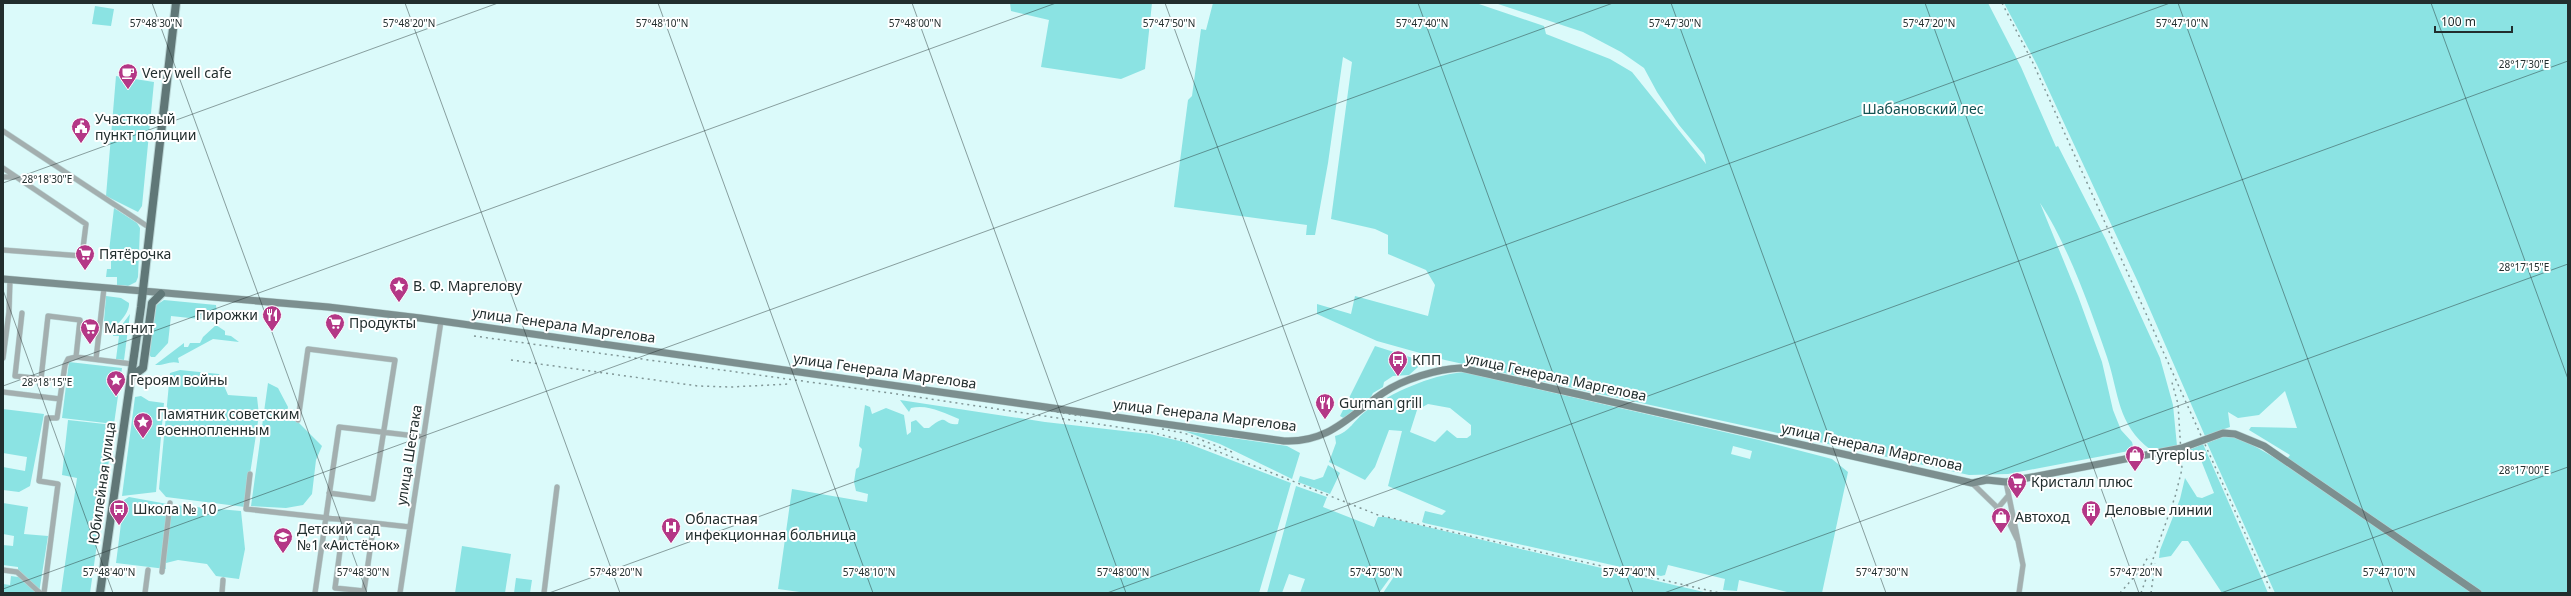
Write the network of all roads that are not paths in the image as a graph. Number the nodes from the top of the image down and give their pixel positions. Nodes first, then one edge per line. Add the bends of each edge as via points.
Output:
1 (176, 3) edge
2 (3, 131) edge
3 (3, 168) edge
4 (3, 177) edge
5 (16, 177) junction
6 (150, 228) junction
7 (3, 250) edge
8 (6, 279) edge
9 (104, 288) junction
10 (142, 292) junction
11 (161, 294) junction
12 (22, 313) dead end
13 (441, 321) junction
14 (76, 357) junction
15 (3, 358) edge
16 (96, 359) junction
17 (132, 364) junction
18 (131, 376) junction
19 (41, 379) junction
20 (62, 381) junction
21 (3, 392) edge
22 (60, 399) junction
23 (298, 420) dead end
24 (384, 432) junction
25 (424, 437) junction
26 (250, 474) dead end
27 (1972, 482) junction
28 (2006, 482) junction
29 (557, 487) dead end
30 (329, 493) junction
31 (2008, 496) junction
32 (170, 503) dead end
33 (1997, 509) junction
34 (325, 518) junction
35 (344, 520) junction
36 (374, 524) junction
37 (410, 527) junction
38 (2020, 545) junction
39 (3, 570) edge
40 (148, 570) dead end
41 (162, 572) dead end
42 (224, 580) dead end
43 (40, 593) edge
44 (44, 593) edge
45 (100, 593) edge
46 (145, 593) edge
47 (222, 593) edge
48 (315, 593) edge
49 (400, 593) edge
50 (544, 593) edge
51 (2020, 593) edge
52 (2478, 593) edge

1 - 6 main road, Юбилейная улица
2 - 6 street
3 - 5 street
4 - 5 street
5 - 7 street via 86,224 82,256
6 - 10 main road, Юбилейная улица
8 - 9 main road, улица Генерала Маргелова
8 - 15 street via 9,312
9 - 10 main road, улица Генерала Маргелова
9 - 16 street
10 - 11 main road, улица Генерала Маргелова
10 - 17 main road, Юбилейная улица
11 - 13 main road, улица Генерала Маргелова via 328,307
11 - 18 main road via 152,303 143,368
12 - 19 street via 15,376
13 - 25 street, улица Шестака
13 - 27 main road, улица Генерала Маргелова via 1284,441 1310,440 1327,434 1383,392 1436,371 1461,368
14 - 16 street
14 - 19 street via 80,320 48,316
14 - 20 street via 68,360 65,365
16 - 17 street
17 - 18 main road, Юбилейная улица
18 - 45 main road, Юбилейная улица
19 - 20 street
20 - 22 street
21 - 22 street
22 - 44 street via 58,418 47,418 39,481 58,484
23 - 24 street via 308,349 394,360
24 - 25 street
24 - 30 street via 339,427
24 - 30 street via 373,499
25 - 37 street, улица Шестака
26 - 34 street via 246,509
27 - 28 main road, улица Генерала Маргелова
27 - 33 street
28 - 31 street
28 - 52 main road, улица Генерала Маргелова via 2182,448 2223,433 2235,434 2264,446
29 - 50 street
30 - 34 street
31 - 33 street
31 - 38 street
32 - 41 street
33 - 38 street via 2006,516
34 - 35 street
34 - 48 street
35 - 36 street
35 - 36 street via 334,588 364,591
36 - 37 street
37 - 49 street, улица Шестака
38 - 51 street via 2023,565
39 - 43 street via 17,572
40 - 46 street
42 - 47 street

